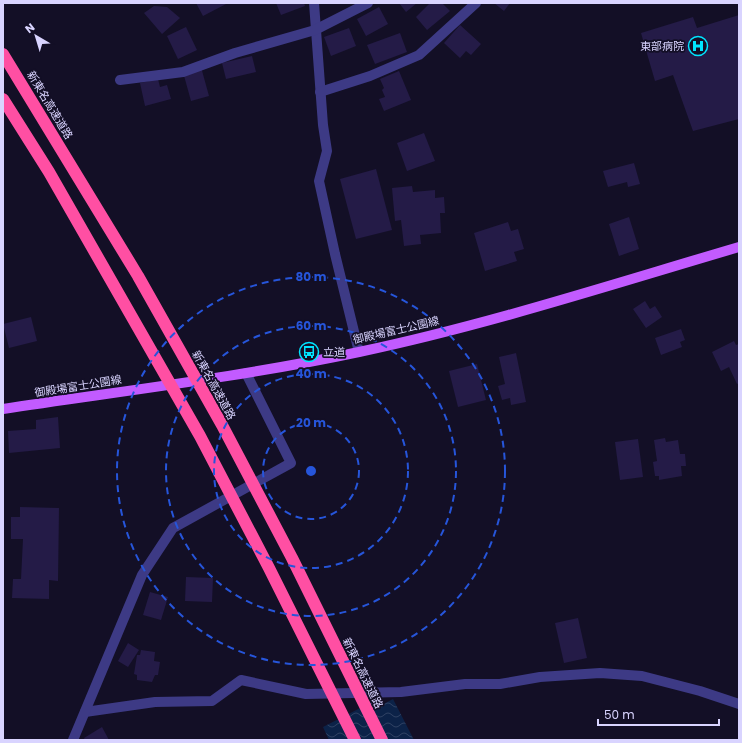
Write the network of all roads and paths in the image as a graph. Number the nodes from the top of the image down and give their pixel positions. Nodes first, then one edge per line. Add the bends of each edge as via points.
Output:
1 (314, 3) edge
2 (368, 3) edge
3 (476, 3) edge
4 (315, 30) junction
5 (3, 54) edge
6 (120, 80) dead end
7 (320, 92) junction
8 (3, 99) edge
9 (739, 247) edge
10 (359, 352) junction
11 (246, 373) junction
12 (3, 409) edge
13 (739, 704) edge
14 (86, 712) junction
15 (73, 740) edge
16 (355, 740) edge
17 (382, 740) edge

1 - 4 street
2 - 4 street
3 - 7 street via 418,55 370,76
4 - 6 street via 235,53 183,72
4 - 7 street
5 - 17 highway, 新東名高速道路, bridge via 138,276 222,425 292,558
7 - 10 street via 327,152 319,181
8 - 16 highway, bridge via 49,172 200,436
9 - 10 main road, 御殿場富士公園線 via 487,320
10 - 11 main road, 御殿場富士公園線
11 - 12 main road, 御殿場富士公園線
11 - 14 street via 291,463 174,528 142,575
13 - 14 street via 700,690 642,676 600,673 401,692 306,694 241,680 212,701 155,702
14 - 15 street

